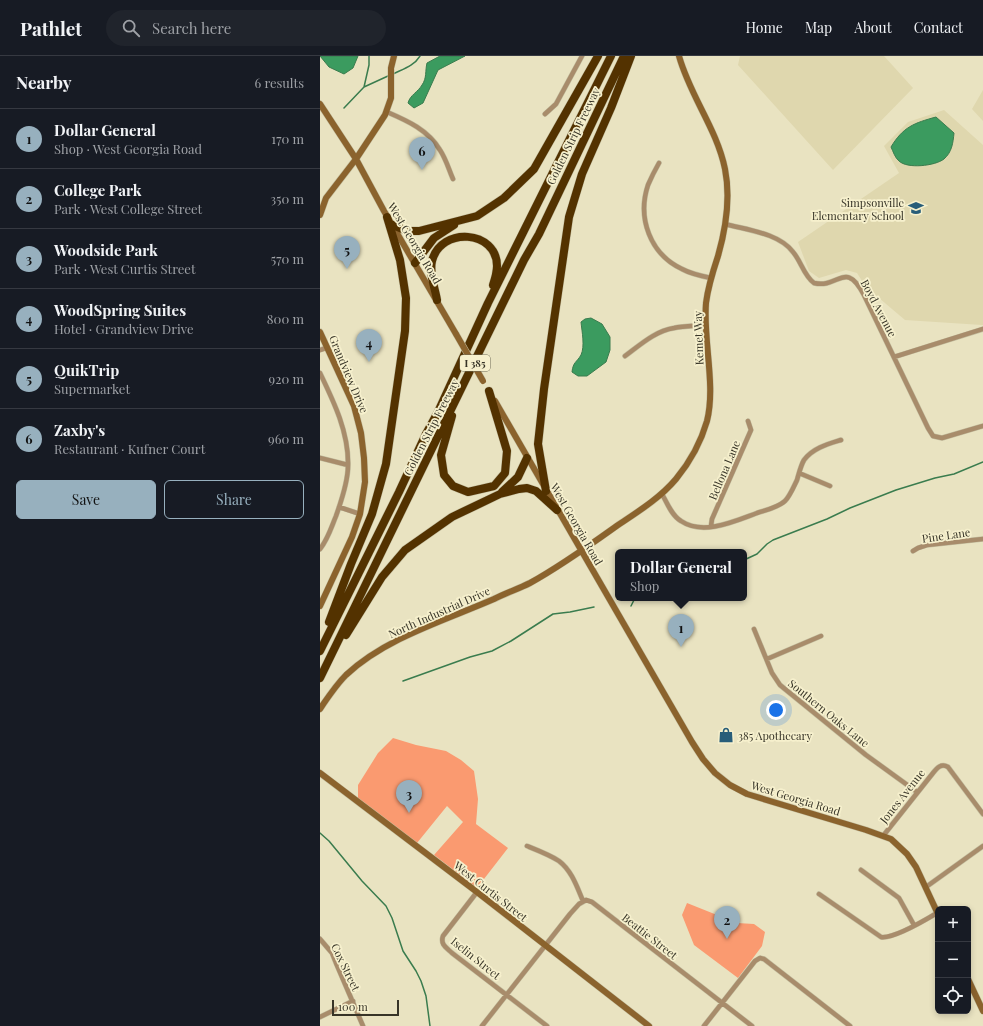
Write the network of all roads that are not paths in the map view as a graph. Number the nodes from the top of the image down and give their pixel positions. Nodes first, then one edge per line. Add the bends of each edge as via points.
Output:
1 (394, 56) edge
2 (582, 56) edge
3 (598, 56) edge
4 (611, 56) edge
5 (624, 56) edge
6 (631, 56) edge
7 (679, 56) edge
8 (320, 104) edge
9 (387, 112) junction
10 (545, 114) dead end
11 (356, 159) junction
12 (659, 163) dead end
13 (453, 179) dead end
14 (320, 215) edge
15 (388, 216) junction
16 (459, 221) junction
17 (725, 224) junction
18 (393, 225) junction
19 (415, 262) junction
20 (711, 278) junction
21 (438, 300) junction
22 (488, 303) junction
23 (705, 325) junction
24 (983, 329) edge
25 (320, 332) edge
26 (323, 349) edge
27 (625, 356) dead end
28 (894, 357) junction
29 (320, 373) edge
30 (489, 391) junction
31 (460, 392) junction
32 (748, 421) dead end
33 (983, 426) edge
34 (841, 440) dead end
35 (320, 458) edge
36 (527, 458) junction
37 (348, 465) junction
38 (799, 472) junction
39 (830, 486) dead end
40 (546, 491) junction
41 (500, 494) junction
42 (662, 494) junction
43 (339, 507) junction
44 (557, 510) junction
45 (360, 514) junction
46 (711, 526) junction
47 (983, 539) edge
48 (320, 549) edge
49 (581, 551) junction
50 (913, 551) dead end
51 (320, 606) edge
52 (754, 629) dead end
53 (821, 636) dead end
54 (320, 646) edge
55 (320, 651) edge
56 (767, 659) junction
57 (324, 670) junction
58 (320, 678) edge
59 (320, 710) edge
60 (320, 773) edge
61 (917, 792) junction
62 (983, 814) edge
63 (883, 836) junction
64 (527, 846) dead end
65 (983, 846) edge
66 (861, 870) dead end
67 (926, 887) junction
68 (477, 892) junction
69 (819, 894) dead end
70 (583, 901) junction
71 (935, 906) edge
72 (935, 914) edge
73 (914, 925) junction
74 (320, 939) edge
75 (546, 946) junction
76 (971, 985) edge
77 (507, 995) junction
78 (353, 1001) junction
79 (722, 1003) junction
80 (983, 1011) edge
81 (320, 1017) edge
82 (362, 1026) edge
83 (482, 1026) edge
84 (547, 1026) edge
85 (649, 1026) edge
86 (704, 1026) edge
87 (752, 1026) edge
88 (850, 1026) edge

1 - 9 street via 391,68 391,98
2 - 10 street via 556,104
3 - 16 highway via 534,169 504,198 477,216
4 - 22 highway, Golden Strip Freeway / I 385
5 - 31 highway, Golden Strip Freeway / I 385
6 - 40 highway via 582,174 569,217 538,444
7 - 17 street, Kemet Way via 690,88 720,149 725,167 728,202
8 - 11 street, West Georgia Road
9 - 11 street
9 - 13 street via 415,125 430,137 441,151
11 - 14 street via 326,198
11 - 15 street, West Georgia Road
12 - 20 street via 648,185 644,204 650,237 665,258 674,265
15 - 18 street, West Georgia Road
15 - 54 highway via 400,260 406,298 405,330 386,464 372,514
16 - 18 highway via 419,231 407,231
16 - 19 highway via 434,238
17 - 20 street, Kemet Way
17 - 28 street, Boyd Avenue via 782,241 794,252 807,276 814,283 847,277 854,280
18 - 19 street, West Georgia Road
19 - 21 street, West Georgia Road
20 - 23 street, Kemet Way via 706,300
21 - 22 highway via 432,270 432,261 436,253 450,240 471,237 490,248 496,260 497,272
21 - 30 street, West Georgia Road, bridge
22 - 55 highway, Golden Strip Freeway / I 385 via 438,412
23 - 27 street via 660,332
23 - 42 street, Kemet Way via 710,378 707,420 694,452
24 - 28 street
25 - 26 street, Grandview Drive
26 - 45 street, Grandview Drive via 354,406 361,433 365,482
28 - 33 street, Boyd Avenue via 933,436 942,438
29 - 37 street via 337,409 344,432
30 - 31 highway via 507,451 505,473 494,486 468,492 453,486 444,475 440,455
30 - 36 street, West Georgia Road
31 - 57 highway, Golden Strip Freeway / I 385
32 - 46 street, Bellona Lane via 750,430
34 - 38 street via 812,452 804,460
35 - 37 street
36 - 40 street, West Georgia Road
36 - 41 highway via 518,477
37 - 43 street
38 - 39 street
38 - 46 street via 785,500 775,507 726,524
40 - 44 street, West Georgia Road
41 - 44 highway via 527,488 536,491
41 - 57 highway via 452,517 406,550 382,577
42 - 46 street via 680,521 690,526
42 - 49 street, Kemet Way
43 - 45 street
43 - 48 street via 326,542
44 - 49 street, West Georgia Road
45 - 51 street, Grandview Drive
47 - 50 street, Pine Lane via 927,545
49 - 59 street, North Industrial Drive via 530,582 401,639 367,658 346,675
49 - 63 street, West Georgia Road via 692,742 715,773 747,794
52 - 56 street, Southern Oaks Lane
53 - 56 street
56 - 61 street, Southern Oaks Lane via 775,678 785,690
57 - 58 highway, Golden Strip Freeway / I 385
60 - 68 street, West Curtis Street
61 - 62 street, Jones Avenue via 938,766 946,766
61 - 63 street, Jones Avenue
63 - 67 street, West Georgia Road via 891,839 907,854
64 - 70 street via 558,861 567,869
65 - 67 street
66 - 73 street via 900,898
67 - 71 street, West Georgia Road
68 - 75 street, West Curtis Street
68 - 77 street, Iselin Street via 443,936 442,942 452,953
69 - 73 street via 879,937 888,937
70 - 75 street
70 - 79 street, Beattie Street via 592,902
72 - 73 street
74 - 78 street, Cox Street via 332,953
75 - 77 street
75 - 85 street, West Curtis Street
76 - 80 street
77 - 83 street
77 - 84 street, Iselin Street
78 - 81 street
78 - 82 street, Cox Street
79 - 86 street
79 - 87 street, Beattie Street
79 - 88 street via 756,960 762,958

